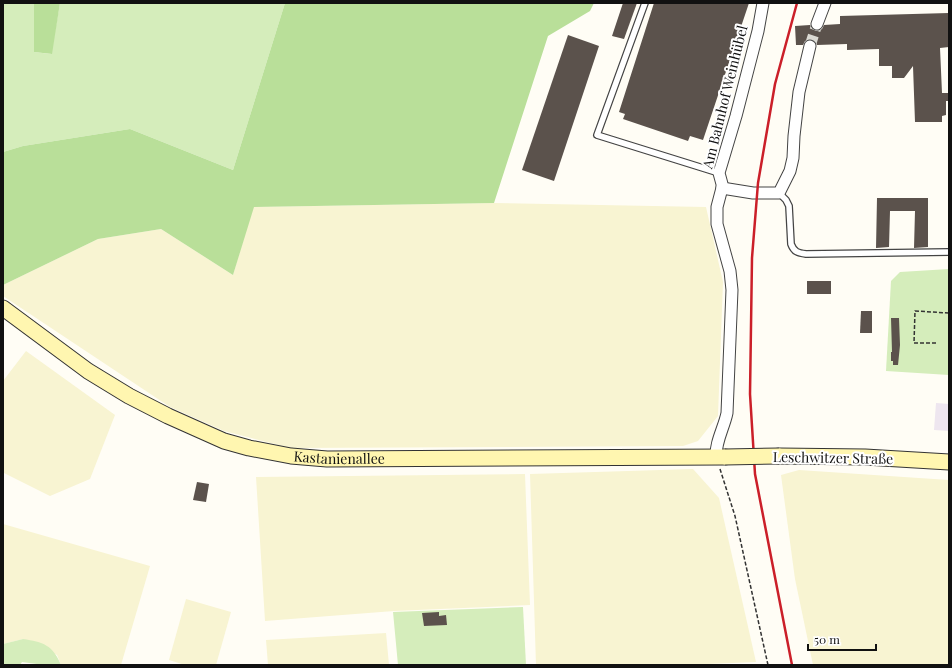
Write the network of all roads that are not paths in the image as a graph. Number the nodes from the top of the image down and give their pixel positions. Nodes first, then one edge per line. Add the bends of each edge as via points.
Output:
1 (645, 3) edge
2 (763, 3) edge
3 (825, 3) edge
4 (817, 24) tunnel mouth
5 (810, 46) tunnel mouth
6 (719, 173) junction
7 (722, 188) junction
8 (779, 193) junction
9 (949, 252) edge
10 (3, 308) edge
11 (720, 458) junction
12 (949, 462) edge

1 - 6 lane via 597,135
2 - 6 street, Am Bahnhof Weinhübel via 758,31
3 - 4 street
5 - 8 street via 799,92 793,158 790,171
6 - 7 street, Am Bahnhof Weinhübel
7 - 8 street via 752,193
7 - 11 street, Am Bahnhof Weinhübel via 716,206 717,224 730,271 732,290 727,413 716,447
8 - 9 lane via 789,206 791,244 796,253
10 - 11 street, Kastanienallee via 88,370 129,396 175,419 249,448 291,456 327,459
11 - 12 street, Leschwitzer Straße, bridge via 865,457

